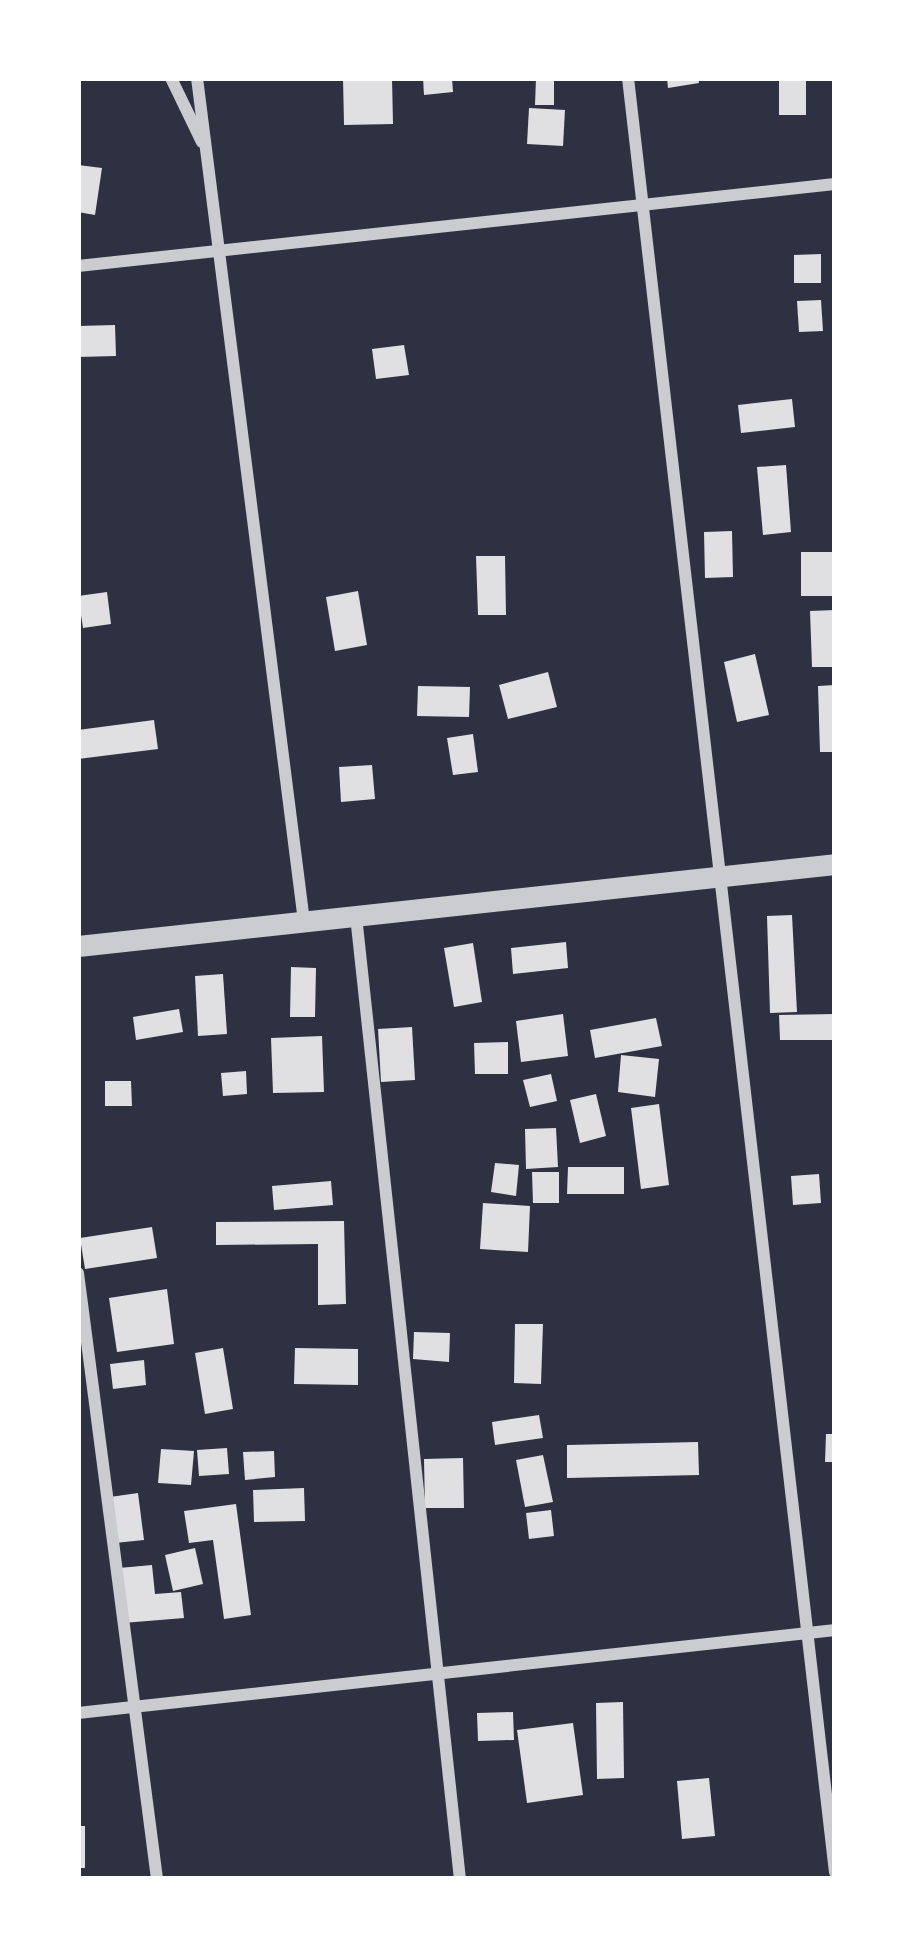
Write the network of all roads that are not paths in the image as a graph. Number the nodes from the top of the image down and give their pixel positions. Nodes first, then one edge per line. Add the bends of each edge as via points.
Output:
1 (171, 78) edge
2 (197, 78) edge
3 (628, 78) edge
4 (206, 150) junction
5 (835, 184) edge
6 (643, 212) junction
7 (219, 259) junction
8 (78, 266) edge
9 (835, 864) edge
10 (719, 876) junction
11 (356, 916) junction
12 (304, 922) junction
13 (78, 946) edge
14 (78, 1274) edge
15 (835, 1630) edge
16 (807, 1634) junction
17 (431, 1675) junction
18 (139, 1707) junction
19 (78, 1714) edge
20 (835, 1872) edge
21 (157, 1879) edge
22 (460, 1879) edge

1 - 4 street
2 - 4 street
3 - 6 street
4 - 7 street
5 - 6 street
6 - 7 street
6 - 10 street
7 - 8 street
7 - 12 street
9 - 10 street
10 - 11 street
10 - 16 street
11 - 12 street
11 - 17 street
12 - 13 street
14 - 18 street
15 - 16 street
16 - 17 street
16 - 20 street
17 - 18 street
17 - 22 street
18 - 19 street
18 - 21 street

